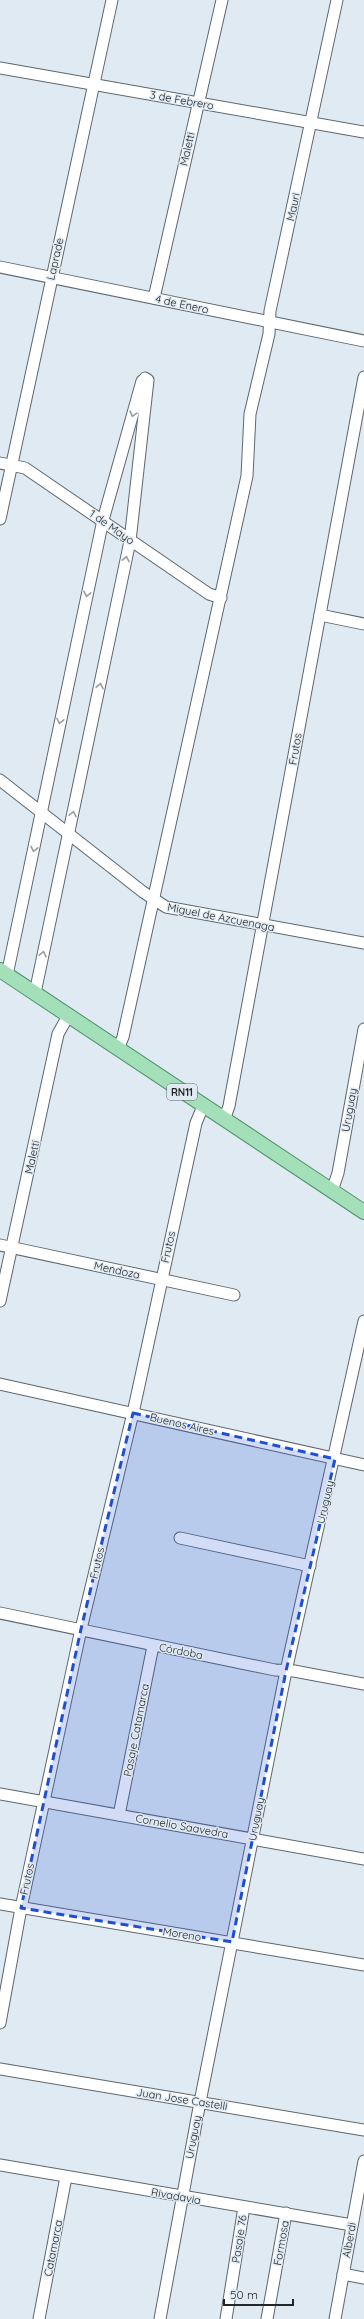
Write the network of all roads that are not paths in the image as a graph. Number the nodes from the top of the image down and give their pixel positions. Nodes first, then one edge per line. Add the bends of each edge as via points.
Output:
1 (112, 0) edge
2 (222, 0) edge
3 (337, 0) edge
4 (0, 68) edge
5 (94, 84) junction
6 (199, 102) junction
7 (312, 122) junction
8 (364, 132) edge
9 (0, 267) edge
10 (52, 277) junction
11 (154, 298) junction
12 (270, 323) junction
13 (364, 341) edge
14 (364, 377) edge
15 (0, 463) edge
16 (12, 466) junction
17 (0, 519) edge
18 (102, 520) junction
19 (130, 541) junction
20 (220, 598) junction
21 (320, 615) junction
22 (364, 624) edge
23 (0, 780) edge
24 (41, 812) junction
25 (69, 834) junction
26 (155, 900) junction
27 (262, 925) junction
28 (364, 943) edge
29 (4, 972) edge
30 (35, 993) junction
31 (68, 1016) junction
32 (364, 1029) edge
33 (118, 1049) junction
34 (204, 1106) junction
35 (224, 1120) junction
36 (332, 1191) junction
37 (364, 1212) edge
38 (0, 1244) edge
39 (13, 1248) junction
40 (160, 1280) junction
41 (234, 1295) dead end
42 (0, 1301) edge
43 (364, 1321) edge
44 (0, 1384) edge
45 (133, 1413) junction
46 (335, 1459) junction
47 (364, 1465) edge
48 (180, 1538) dead end
49 (310, 1566) junction
50 (0, 1612) edge
51 (81, 1630) junction
52 (153, 1646) junction
53 (286, 1671) junction
54 (364, 1684) edge
55 (0, 1794) edge
56 (44, 1801) junction
57 (119, 1815) junction
58 (252, 1839) junction
59 (364, 1859) edge
60 (0, 1904) edge
61 (21, 1908) junction
62 (232, 1942) junction
63 (364, 1965) edge
64 (0, 2023) edge
65 (0, 2069) edge
66 (200, 2102) junction
67 (364, 2130) edge
68 (364, 2161) edge
69 (0, 2165) edge
70 (66, 2177) junction
71 (182, 2197) junction
72 (244, 2207) junction
73 (286, 2213) junction
74 (352, 2225) junction
75 (343, 2274) junction
76 (364, 2278) edge
77 (39, 2319) edge
78 (160, 2319) edge
79 (226, 2319) edge
80 (267, 2319) edge
81 (335, 2319) edge

1 - 5 street, Laprade
2 - 6 street, Maletti
3 - 7 street, Mauri
4 - 5 street, 3 de Febrero
5 - 6 street, 3 de Febrero
5 - 10 street, Laprade
6 - 7 street, 3 de Febrero
6 - 11 street, Maletti
7 - 8 street, 3 de Febrero
7 - 12 street, Mauri via 270,311
9 - 10 street, 4 de Enero
10 - 11 street, 4 de Enero
10 - 16 street, Laprade
11 - 12 street, 4 de Enero
12 - 13 street, 4 de Enero
12 - 20 street, Mauri via 250,414 247,476
14 - 21 street, Frutos
15 - 16 street, 1 de Mayo
16 - 17 street, Laprade
16 - 18 street, 1 de Mayo via 25,468
18 - 19 street, 1 de Mayo
19 -> 18 street via 148,380 146,378 143,379
18 -> 24 street
19 - 20 street, 1 de Mayo via 145,548 209,594
25 -> 19 street
20 - 26 street, Mauri
21 - 22 street
21 - 27 street, Frutos
23 - 24 street, Miguel de Azcuenaga
24 - 25 street, Miguel de Azcuenaga
24 -> 29 street
25 - 26 street, Miguel de Azcuenaga
30 -> 25 street
26 - 27 street, Miguel de Azcuenaga via 166,907
26 - 33 street, Mauri
27 - 28 street, Miguel de Azcuenaga
27 - 35 street, Frutos via 229,1106
29 - 30 main road, RN11
30 - 31 main road, RN11
31 - 33 main road, RN11
31 - 39 street, Maletti via 58,1034
32 - 36 street, Uruguay via 338,1173
33 - 34 main road, RN11
34 - 35 main road, RN11
34 - 40 street, Frutos via 196,1123
35 - 36 main road, RN11
36 - 37 main road, RN11
38 - 39 street, Mendoza
39 - 40 street, Mendoza
39 - 42 street, Maletti
40 - 41 street, Mendoza
40 - 45 street, Frutos
43 - 46 street, Uruguay
44 - 45 street, Buenos Aires
45 - 46 street, Buenos Aires
45 - 51 street, Frutos
46 - 47 street, Buenos Aires
46 - 49 street, Uruguay
48 - 49 street
49 - 53 street, Uruguay
50 - 51 street, Córdoba
51 - 52 street, Córdoba
51 - 56 street, Frutos
52 - 53 street, Córdoba
52 - 57 street, Pasaje Catamarca
53 - 54 street, Córdoba
53 - 58 street, Uruguay
55 - 56 street, Cornelio Saavedra
56 - 57 street, Cornelio Saavedra
56 - 61 street, Frutos
57 - 58 street, Cornelio Saavedra
58 - 59 street, Cornelio Saavedra
58 - 62 street, Uruguay
60 - 61 street, Moreno
61 - 62 street, Moreno
61 - 64 street, Frutos
62 - 63 street, Moreno
62 - 66 street, Uruguay
65 - 66 street, Juan Jose Castelli
66 - 67 street, Juan Jose Castelli
66 - 71 street, Uruguay
68 - 74 street, Alberdi
69 - 70 street, Rivadavia
70 - 71 street, Rivadavia
70 - 77 street, Catamarca
71 - 72 street, Rivadavia
71 - 78 street, Uruguay
72 - 73 street, Rivadavia
72 - 79 street, Pasaje 76
73 - 74 street, Rivadavia
73 - 80 street, Formosa
74 - 75 street, Alberdi
75 - 76 street
75 - 81 street, Alberdi

